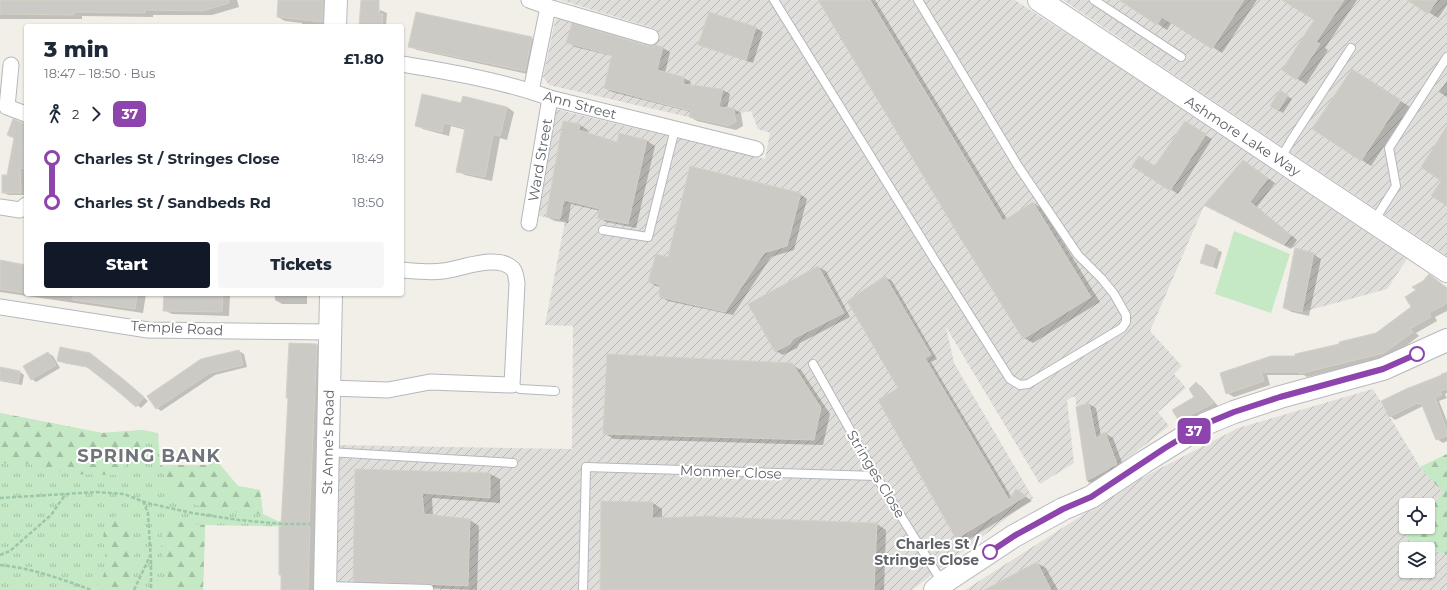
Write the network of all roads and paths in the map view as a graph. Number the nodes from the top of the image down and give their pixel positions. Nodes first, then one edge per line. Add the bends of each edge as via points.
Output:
1 (336, 0) edge
2 (529, 0) edge
3 (774, 0) edge
4 (918, 0) edge
5 (1040, 0) edge
6 (1094, 0) edge
7 (548, 8) junction
8 (335, 24) edge
9 (651, 37) dead end
10 (1351, 48) dead end
11 (1447, 56) edge
12 (1181, 57) dead end
13 (404, 64) edge
14 (11, 66) dead end
15 (531, 91) junction
16 (550, 98) junction
17 (24, 113) edge
18 (675, 129) junction
19 (756, 149) dead end
20 (1280, 160) junction
21 (0, 207) edge
22 (24, 207) edge
23 (529, 222) dead end
24 (1373, 222) junction
25 (603, 230) dead end
26 (404, 270) edge
27 (1447, 271) edge
28 (331, 296) edge
29 (0, 307) edge
30 (331, 332) junction
31 (1447, 340) edge
32 (813, 364) dead end
33 (512, 385) junction
34 (329, 388) junction
35 (555, 391) dead end
36 (327, 452) junction
37 (513, 463) dead end
38 (876, 476) junction
39 (65, 494) junction
40 (0, 499) edge
41 (142, 501) junction
42 (326, 525) junction
43 (0, 555) edge
44 (151, 555) junction
45 (0, 565) edge
46 (939, 586) edge
47 (325, 588) edge
48 (429, 589) dead end
49 (91, 590) edge
50 (134, 590) edge
51 (151, 590) edge
52 (582, 590) edge

1 - 8 street
2 - 7 street
3 - 4 lane via 1010,379 1020,385 1028,384 1122,328 1126,322 1126,314 1102,279 1078,256 1018,166
5 - 20 street, Ashmore Lake Way
6 - 12 lane
7 - 9 street
7 - 15 street
10 - 20 lane
11 - 24 lane via 1389,148 1396,186
13 - 15 street, Ann Street
14 - 17 street via 7,107
15 - 16 street, Ann Street
16 - 18 street, Ann Street
16 - 23 street, Ward Street
18 - 19 street, Ann Street
18 - 25 lane via 648,237
20 - 24 street, Ashmore Lake Way
21 - 22 street via 20,210
24 - 27 street, Ashmore Lake Way
26 - 33 street via 441,272 483,262 496,262 512,268 517,283
28 - 30 street, St Anne's Road
29 - 30 street, Temple Road via 148,330
30 - 34 street, St Anne's Road
31 - 46 street via 1383,369 1280,397 1205,424 1091,497 1014,536
32 - 38 lane, Stringes Close
33 - 34 street via 430,382 388,390
33 - 35 lane via 520,389
34 - 36 street, St Anne's Road
36 - 37 lane
36 - 42 street, St Anne's Road
38 - 46 lane, Stringes Close
38 - 52 lane, Monmer Close via 586,467
39 - 40 path
39 - 41 path via 124,494
39 - 43 path via 51,515 10,551
41 - 42 path via 192,513 239,520
41 - 44 path via 148,514
42 - 47 street, St Anne's Road
44 - 50 path
44 - 51 path
45 - 49 path via 55,577
47 - 48 lane

